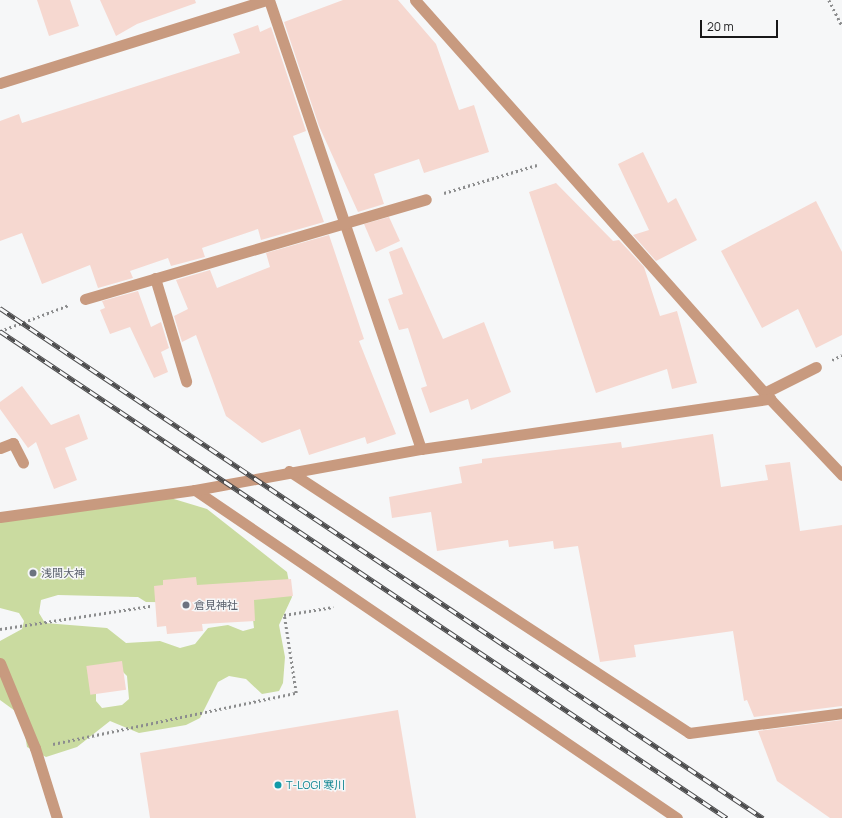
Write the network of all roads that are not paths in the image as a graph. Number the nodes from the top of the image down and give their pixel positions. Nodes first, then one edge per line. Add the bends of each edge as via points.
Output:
1 (268, 0) edge
2 (415, 0) edge
3 (0, 83) edge
4 (426, 199) road end
5 (344, 223) junction
6 (155, 278) junction
7 (85, 299) road end
8 (816, 367) dead end
9 (186, 380) dead end
10 (767, 396) junction
11 (0, 448) edge
12 (421, 449) junction
13 (23, 463) dead end
14 (289, 471) junction
15 (842, 475) edge
16 (195, 490) junction
17 (0, 517) edge
18 (0, 663) edge
19 (842, 713) edge
20 (57, 818) edge
21 (677, 818) edge

1 - 3 street
1 - 5 street
2 - 10 street
4 - 5 street
5 - 6 street
5 - 12 street
6 - 7 street
6 - 9 street
8 - 10 street
10 - 12 street
10 - 15 street
11 - 13 street via 13,443
12 - 14 street
14 - 16 street
14 - 19 street via 689,733
16 - 17 street
16 - 21 street
18 - 20 street via 35,748

